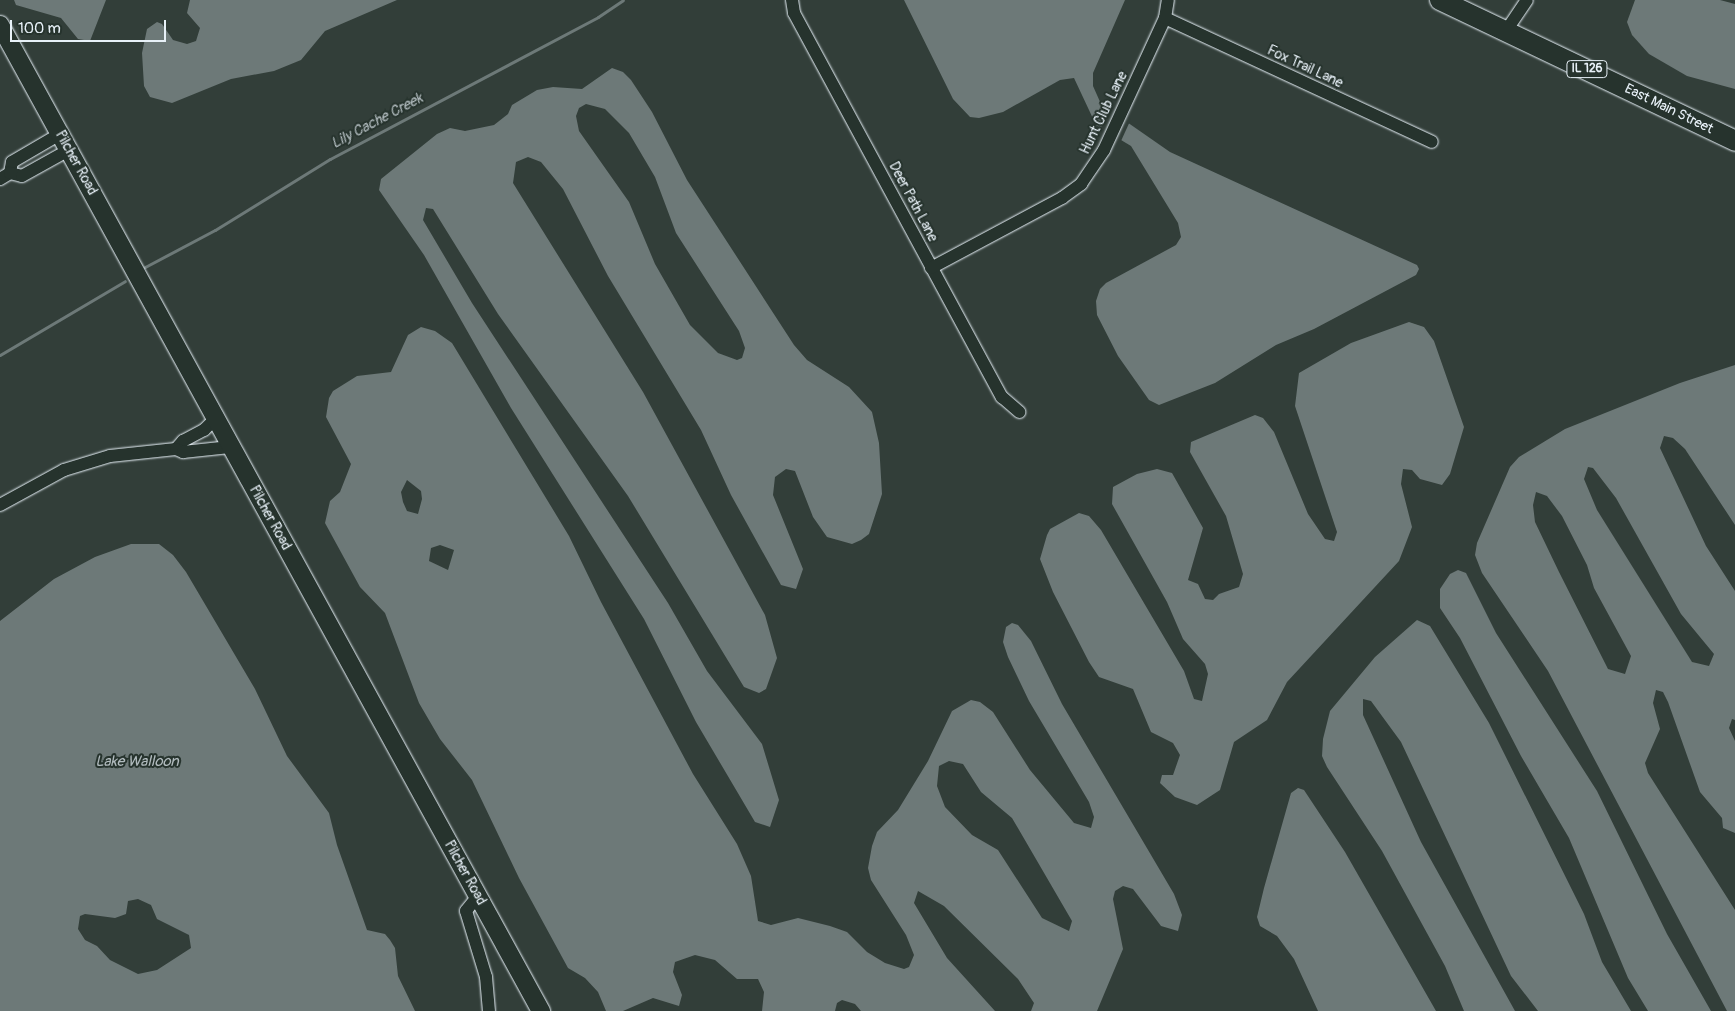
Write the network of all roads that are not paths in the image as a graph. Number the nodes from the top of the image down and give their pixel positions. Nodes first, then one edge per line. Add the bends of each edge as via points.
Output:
1 (792, 0) edge
2 (1440, 0) edge
3 (1527, 0) edge
4 (1170, 2) edge
5 (1165, 18) junction
6 (0, 25) edge
7 (1506, 31) junction
8 (60, 134) junction
9 (1735, 141) edge
10 (1432, 142) dead end
11 (69, 150) junction
12 (29, 152) junction
13 (38, 167) junction
14 (3, 175) edge
15 (931, 268) junction
16 (1019, 412) dead end
17 (215, 420) junction
18 (230, 448) junction
19 (176, 449) junction
20 (0, 505) edge
21 (478, 896) junction
22 (489, 1011) edge
23 (540, 1011) edge

1 - 15 street, Deer Path Lane via 794,13
2 - 7 main road, East Main Street / IL 126
3 - 7 street
4 - 5 street, Hunt Club Lane
5 - 10 street, Fox Trail Lane
5 - 15 street, Hunt Club Lane via 1091,173 1071,192
6 - 8 street, Pilcher Road
7 - 9 main road, East Main Street / IL 126
8 - 11 street, Pilcher Road
8 - 12 street
11 - 13 street
11 - 17 street, Pilcher Road
12 - 13 street
12 - 14 street via 12,162
13 - 14 street via 22,176
15 - 16 street, Deer Path Lane via 1002,397
17 - 18 street, Pilcher Road
17 - 19 street
18 - 19 street via 183,452
18 - 21 street, Pilcher Road
19 - 20 street via 110,456 64,470
21 - 22 street via 466,911 486,977
21 - 23 street, Pilcher Road

